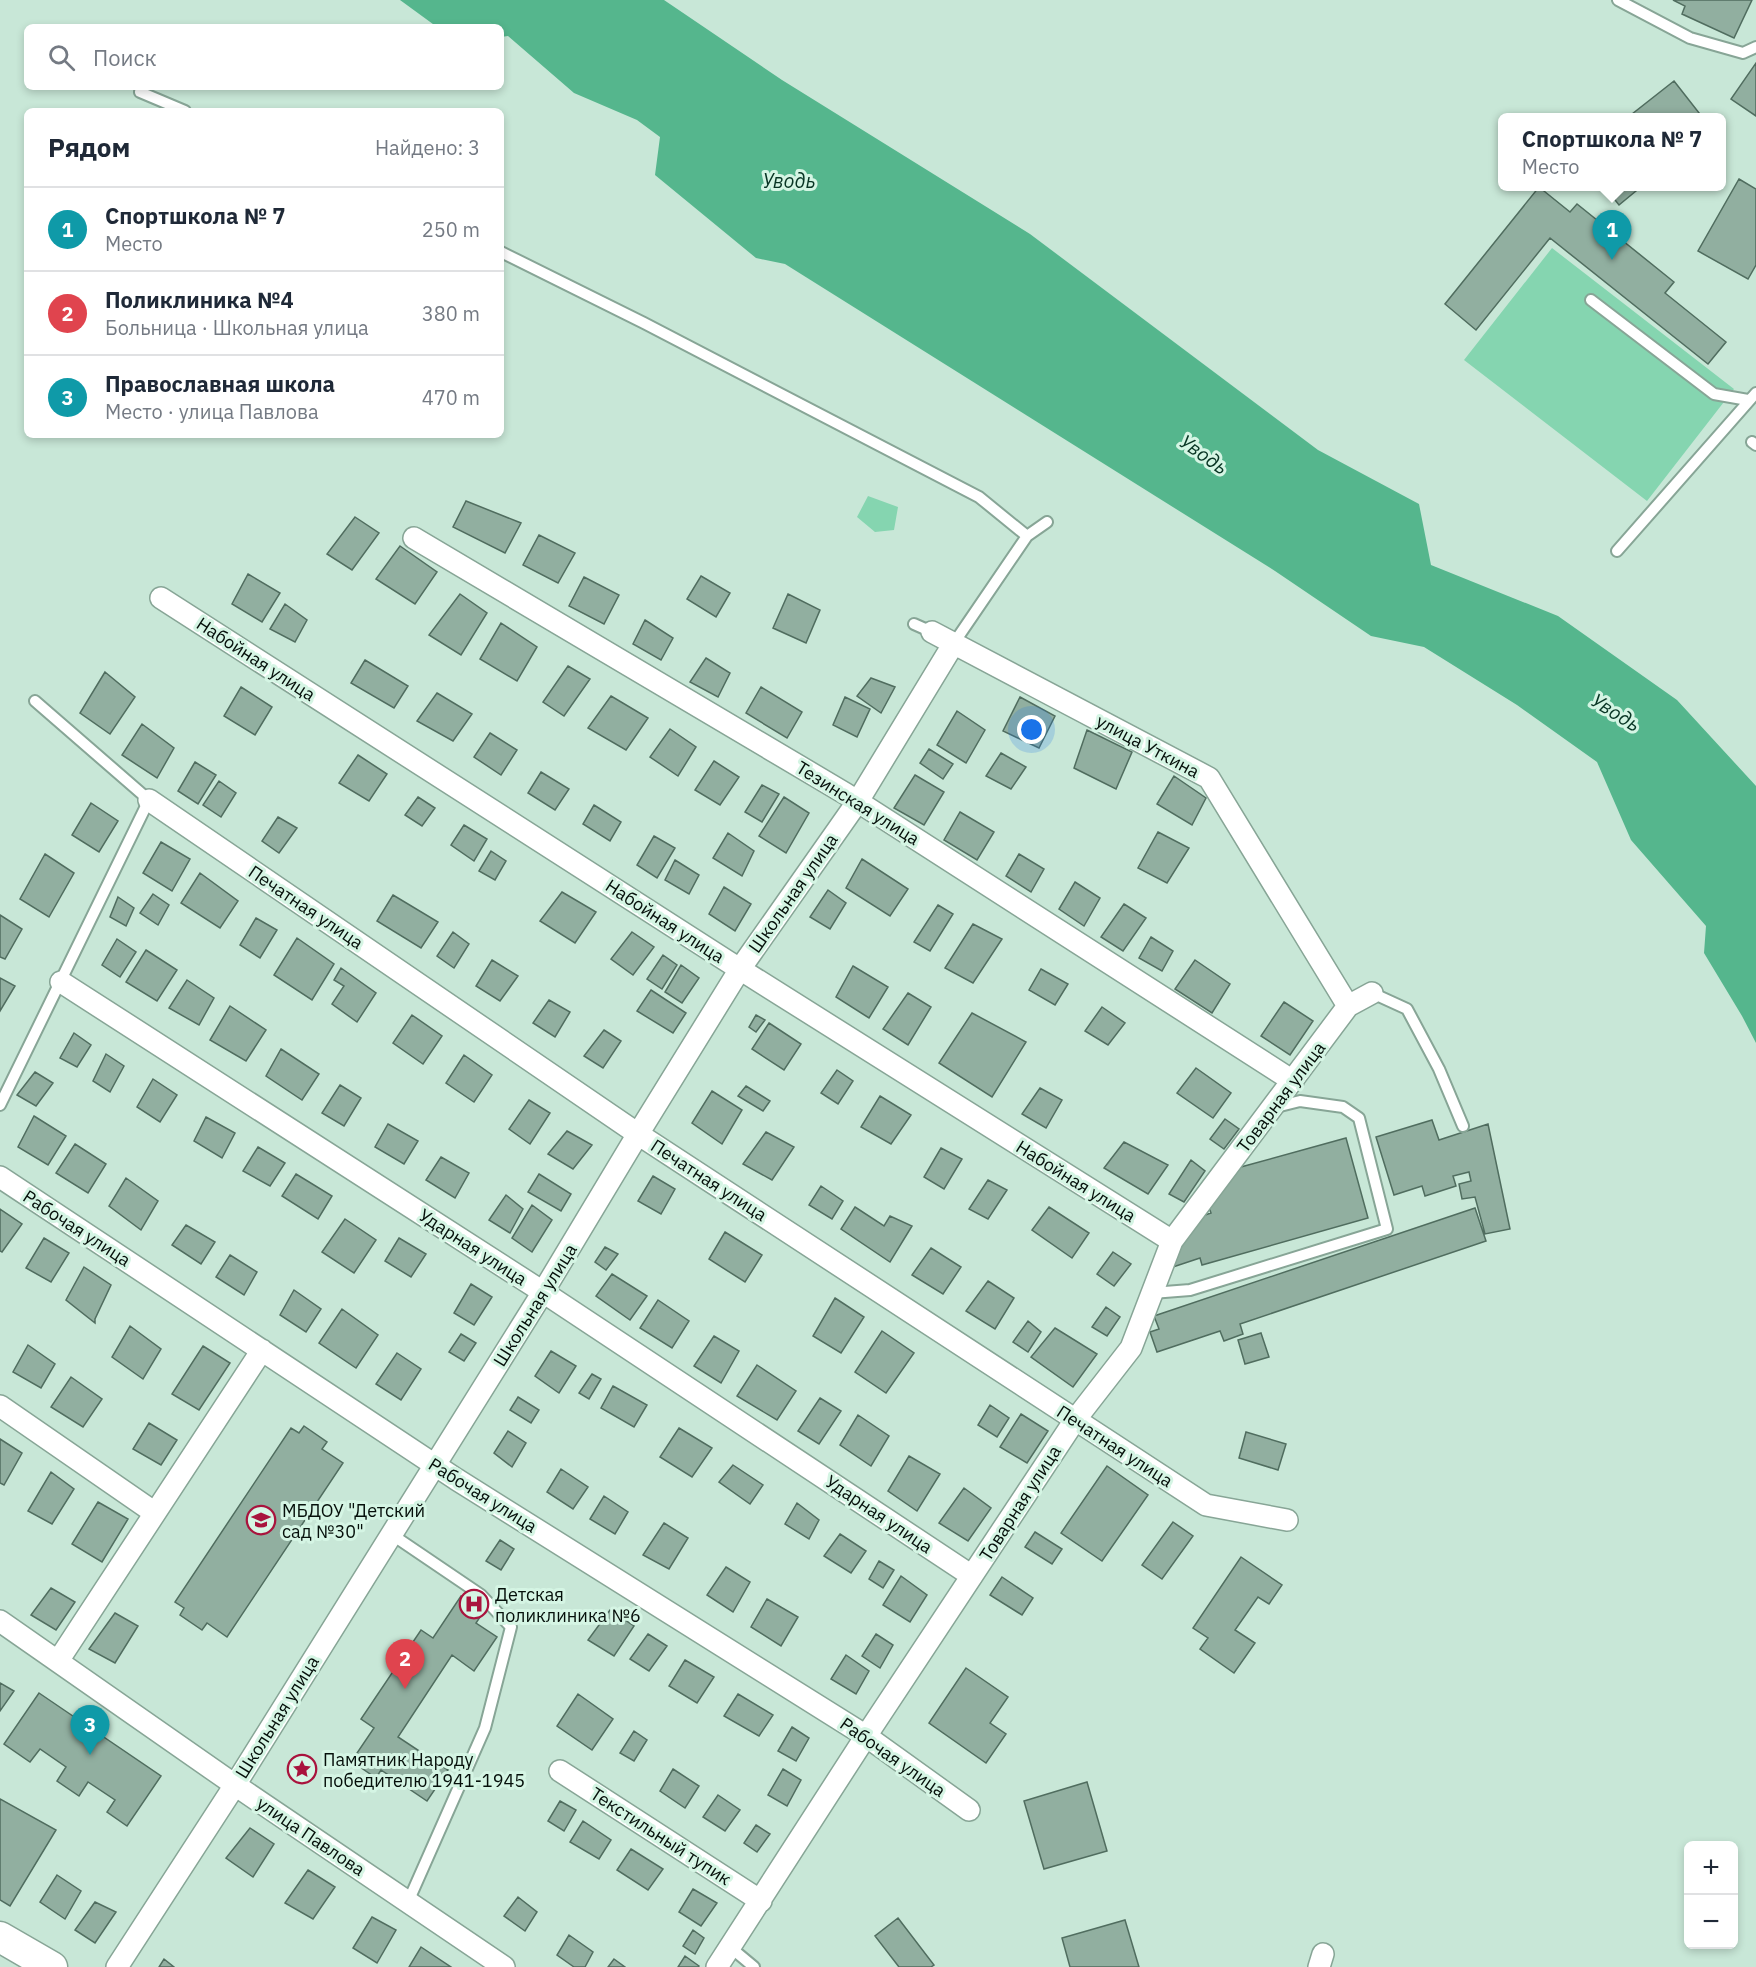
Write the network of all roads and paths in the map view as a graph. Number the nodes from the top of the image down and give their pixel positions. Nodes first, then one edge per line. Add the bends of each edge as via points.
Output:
1 (1618, 0) edge
2 (1756, 47) edge
3 (140, 92) dead end
4 (178, 108) edge
5 (504, 253) edge
6 (1591, 300) dead end
7 (1752, 396) edge
8 (1047, 522) dead end
9 (1027, 536) junction
10 (414, 538) dead end
11 (1617, 551) dead end
12 (161, 598) dead end
13 (923, 628) dead end
14 (954, 644) junction
15 (35, 701) dead end
16 (149, 800) junction
17 (858, 801) junction
18 (740, 969) junction
19 (61, 982) junction
20 (1372, 993) joint
21 (1348, 1006) junction
22 (1293, 1081) junction
23 (0, 1104) edge
24 (1273, 1108) junction
25 (1463, 1126) dead end
26 (638, 1134) junction
27 (0, 1177) edge
28 (1172, 1241) junction
29 (543, 1292) junction
30 (1152, 1293) junction
31 (262, 1350) junction
32 (0, 1406) edge
33 (1075, 1420) junction
34 (435, 1465) junction
35 (155, 1513) junction
36 (1287, 1520) dead end
37 (391, 1534) junction
38 (972, 1576) junction
39 (0, 1621) edge
40 (58, 1661) junction
41 (866, 1736) junction
42 (560, 1771) dead end
43 (235, 1785) junction
44 (969, 1810) dead end
45 (761, 1901) junction
46 (408, 1902) junction
47 (0, 1937) edge
48 (730, 1947) junction
49 (52, 1967) edge
50 (117, 1967) edge
51 (504, 1967) edge
52 (717, 1967) edge
53 (754, 1967) edge

1 - 2 lane via 1690,39 1743,53
3 - 4 lane
5 - 9 lane via 979,496
6 - 7 lane via 1714,394
7 - 11 lane
8 - 9 lane
9 - 14 lane
10 - 17 street, Тезинская улица
12 - 18 street, Набойная улица
13 - 14 street, улица Уткина
14 - 17 street, Школьная улица
14 - 21 street, улица Уткина via 1209,778
15 - 16 lane
16 - 19 lane
16 - 26 street, Печатная улица
17 - 18 street, Школьная улица
17 - 22 street, Тезинская улица
18 - 26 street, Школьная улица
18 - 28 street, Набойная улица
19 - 23 lane
19 - 29 street, Ударная улица
20 - 21 street, Товарная улица
20 - 25 lane via 1407,1009 1439,1068
21 - 22 street, Товарная улица
22 - 24 street, Товарная улица
24 - 28 street, Товарная улица
24 - 30 lane via 1300,1101 1343,1107 1359,1118 1387,1229 1190,1290
26 - 29 street, Школьная улица
26 - 33 street, Печатная улица
27 - 31 street, Рабочая улица
28 - 30 street, Товарная улица
29 - 34 street, Школьная улица
29 - 38 street, Ударная улица
30 - 33 street, Товарная улица via 1131,1348
31 - 34 street, Рабочая улица
31 - 35 street
32 - 35 street
33 - 36 street, Печатная улица via 1206,1505
33 - 38 street, Товарная улица
34 - 37 street, Школьная улица
34 - 41 street, Рабочая улица
35 - 40 street
37 - 43 street, Школьная улица
37 - 46 lane via 481,1595 511,1627 485,1728
38 - 41 street, Товарная улица
39 - 40 street, улица Павлова
40 - 43 street, улица Павлова
41 - 44 street, Рабочая улица
41 - 45 street, Товарная улица
42 - 45 street, Текстильный тупик
43 - 46 street, улица Павлова
43 - 50 street, Школьная улица
45 - 48 street, Товарная улица
46 - 51 street, улица Павлова
47 - 49 main road
48 - 52 street, Товарная улица
48 - 53 lane

